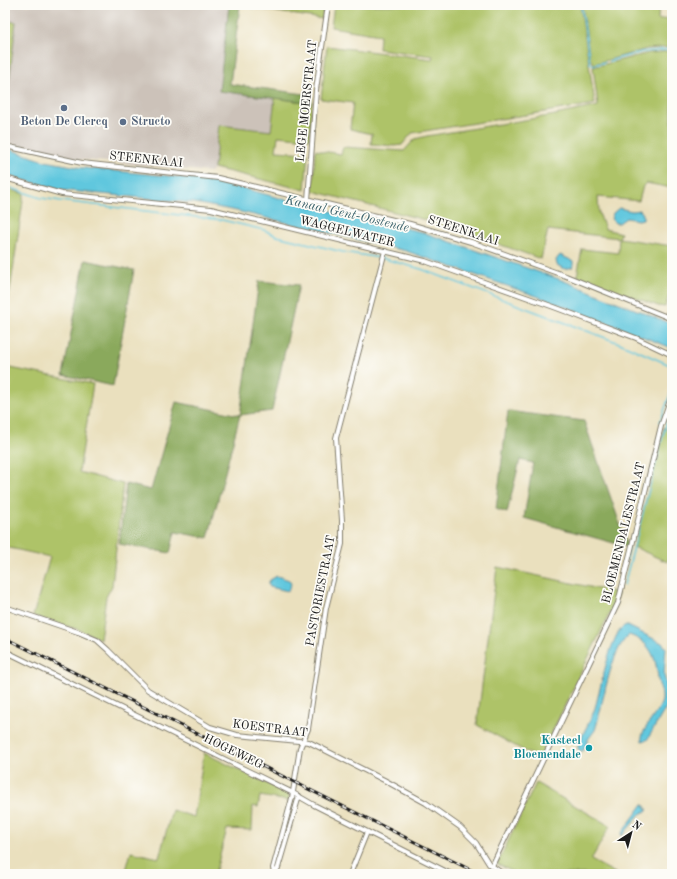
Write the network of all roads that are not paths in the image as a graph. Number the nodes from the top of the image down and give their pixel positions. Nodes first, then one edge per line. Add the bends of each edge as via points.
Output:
1 (328, 5) edge
2 (5, 146) edge
3 (5, 178) edge
4 (308, 200) junction
5 (384, 256) junction
6 (672, 302) edge
7 (667, 317) junction
8 (672, 319) edge
9 (672, 355) edge
10 (672, 395) edge
11 (5, 607) edge
12 (5, 651) edge
13 (303, 743) junction
14 (294, 793) junction
15 (299, 796) junction
16 (286, 818) junction
17 (292, 819) junction
18 (367, 832) junction
19 (280, 840) junction
20 (285, 841) junction
21 (492, 866) junction
22 (274, 874) edge
23 (350, 874) edge
24 (451, 874) edge
25 (503, 874) edge

1 - 4 street, LEGE MOERSTRAAT via 316,90
2 - 4 street, STEENKAAI via 82,163 218,178
3 - 5 street, WAGGELWATER via 62,194 211,209
4 - 7 street, STEENKAAI via 410,224 471,242 566,276
5 - 9 street, WAGGELWATER via 460,272
5 - 13 street, PASTORIESTRAAT via 336,438 343,536 326,608 308,729
6 - 7 street
7 - 8 street, STEENKAAI
10 - 21 street, BLOEMENDALESTRAAT via 661,426 618,602
11 - 13 street, KOESTRAAT via 97,640 148,690 210,727 230,734
12 - 14 street, HOGEWEG
13 - 14 street, PASTORIESTRAAT via 294,776
13 - 21 street, KOESTRAAT via 309,742 331,752 426,803 466,832
14 - 15 street, HOGEWEG
14 - 16 street, PASTORIESTRAAT
15 - 17 street, PASTORIESTRAAT
15 - 18 street, HOGEWEG
16 - 17 street
16 - 19 street, PASTORIESTRAAT
17 - 20 street, PASTORIESTRAAT
18 - 23 street
18 - 24 street, HOGEWEG
19 - 20 street
19 - 22 street, PASTORIESTRAAT via 273,868
20 - 22 street, PASTORIESTRAAT
21 - 25 street, KOESTRAAT

